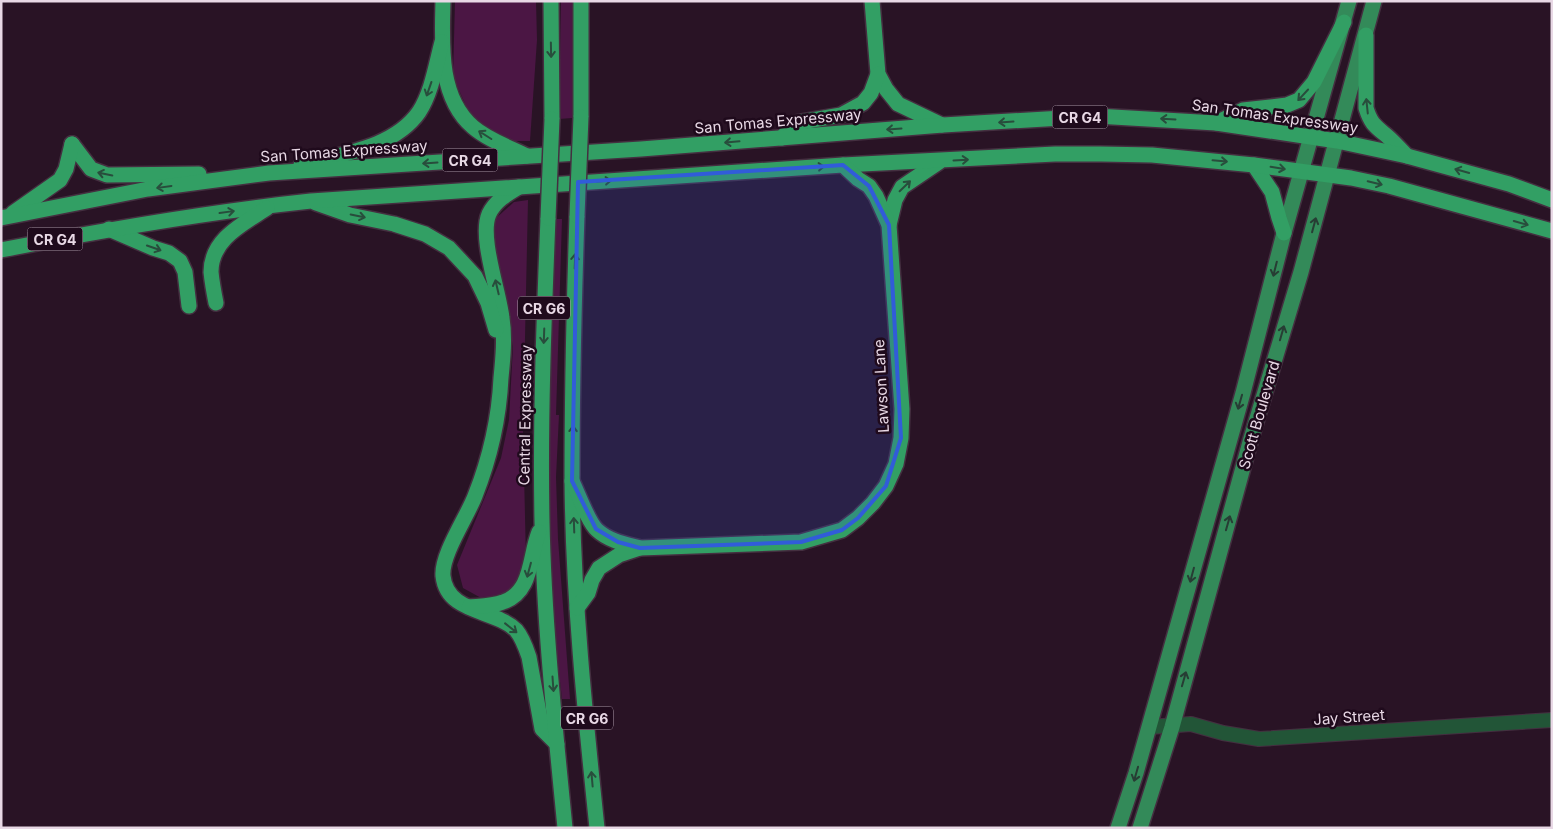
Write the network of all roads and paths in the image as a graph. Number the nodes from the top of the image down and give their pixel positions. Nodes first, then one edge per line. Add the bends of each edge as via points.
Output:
1 (443, 1) edge
2 (551, 1) edge
3 (581, 1) edge
4 (872, 1) edge
5 (1349, 1) edge
6 (1374, 1) edge
7 (1344, 22) junction
8 (1366, 35) junction
9 (442, 42) junction
10 (878, 74) junction
11 (1216, 123) junction
12 (943, 126) junction
13 (1312, 137) junction
14 (782, 138) junction
15 (1337, 142) junction
16 (528, 156) junction
17 (1407, 156) junction
18 (941, 161) junction
19 (1254, 164) junction
20 (843, 165) junction
21 (1302, 172) junction
22 (269, 173) junction
23 (1327, 174) junction
24 (520, 186) junction
25 (1552, 200) edge
26 (311, 201) junction
27 (270, 206) junction
28 (5, 217) edge
29 (889, 225) junction
30 (109, 229) junction
31 (1552, 231) edge
32 (1284, 233) junction
33 (1, 250) edge
34 (216, 303) dead end
35 (189, 306) dead end
36 (503, 353) junction
37 (572, 482) junction
38 (542, 523) junction
39 (640, 548) junction
40 (467, 607) junction
41 (577, 608) junction
42 (1552, 720) edge
43 (1149, 727) junction
44 (1172, 727) junction
45 (557, 744) junction
46 (565, 828) edge
47 (597, 828) edge
48 (1118, 828) edge
49 (1140, 828) edge

1 - 9 highway
2 -> 38 highway, Central Expressway / CR G6, bridge via 552,119 541,399
37 -> 3 highway, CR G6, bridge
4 - 10 highway
5 - 7 main road, Scott Boulevard
6 - 8 main road, Scott Boulevard
7 -> 11 highway via 1314,82 1299,100 1287,105 1243,110
7 - 13 main road, Scott Boulevard
8 - 15 main road, Scott Boulevard
17 -> 8 highway via 1376,128 1368,116
16 -> 9 highway via 473,127 462,114 453,101 446,76
9 -> 22 highway via 420,111 406,126 391,137 369,146
10 - 12 highway via 898,104
10 - 14 highway via 863,103 841,115 795,123
11 -> 12 highway, San Tomas Expressway / CR G4 via 1096,116
11 - 13 highway, San Tomas Expressway / CR G4
12 -> 14 highway, San Tomas Expressway / CR G4
13 - 15 highway, San Tomas Expressway / CR G4
13 - 21 main road, Scott Boulevard
14 -> 16 highway, San Tomas Expressway / CR G4
15 - 17 highway, San Tomas Expressway / CR G4
15 - 23 main road, Scott Boulevard
16 -> 22 highway, San Tomas Expressway / CR G4
25 -> 17 highway, San Tomas Expressway / CR G4 via 1509,184
18 -> 19 highway, CR G4 via 1079,154 1152,155
18 - 20 highway, CR G4
29 -> 18 highway via 902,187
19 -> 21 highway, CR G4
19 - 32 highway via 1272,192
24 -> 20 highway, CR G4
20 - 29 highway via 869,186
21 - 23 highway, CR G4
21 - 32 main road, Scott Boulevard
22 -> 28 highway, San Tomas Expressway / CR G4 via 148,189
22 -> 28 highway via 107,175 91,169 72,144 60,180
23 -> 31 highway, CR G4 via 1389,186
44 -> 23 main road, Scott Boulevard
24 - 26 highway, CR G4
36 -> 24 highway via 498,292 485,229 492,207
26 - 27 highway, CR G4
26 -> 36 highway via 350,215 424,234 449,248 474,276 488,303
30 -> 27 highway, CR G4
27 - 34 highway via 219,245 211,272
29 - 39 highway, Lawson Lane via 902,409 901,438 896,464 886,486 873,503 842,530 802,542
30 - 33 highway, CR G4
30 -> 35 highway via 169,252 180,262 185,272
32 -> 43 main road, Scott Boulevard via 1246,383
36 - 40 highway via 500,400 491,449 475,496 446,557 443,576 452,596
37 - 39 highway via 596,529 618,542
41 -> 37 highway, CR G6
38 -> 40 highway via 526,582 520,590 504,602
38 -> 45 highway, Central Expressway / CR G6
39 - 41 highway via 619,555 599,568
40 -> 45 highway via 516,631 529,657 542,729
47 -> 41 highway, CR G6
42 - 44 street, Jay Street via 1259,739 1191,724
43 - 44 street, Jay Street
43 -> 48 main road, Scott Boulevard
44 - 49 main road, Scott Boulevard
45 - 46 highway, Central Expressway / CR G6

